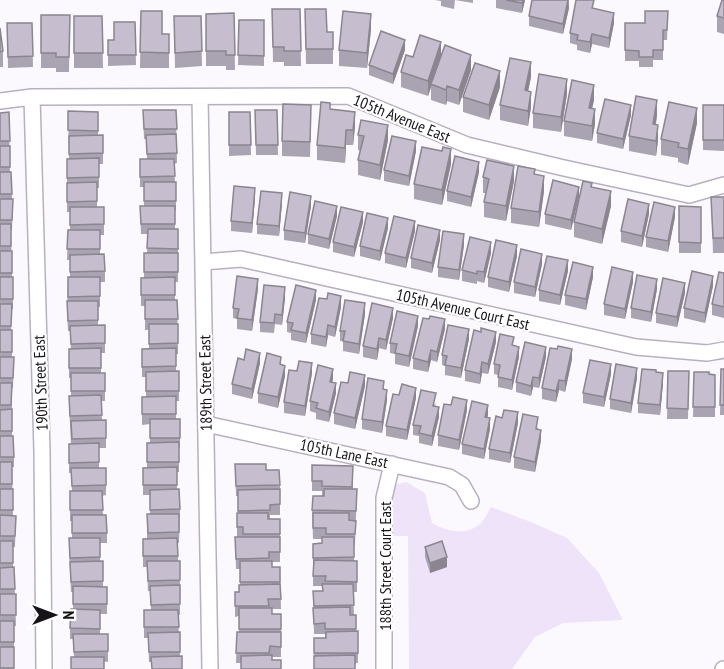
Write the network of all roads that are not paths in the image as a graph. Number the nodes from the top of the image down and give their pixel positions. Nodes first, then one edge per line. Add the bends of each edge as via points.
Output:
1 (32, 97) junction
2 (201, 97) junction
3 (0, 101) edge
4 (724, 185) edge
5 (203, 262) junction
6 (724, 350) edge
7 (206, 424) junction
8 (392, 464) junction
9 (471, 501) dead end
10 (44, 669) edge
11 (210, 669) edge
12 (384, 669) edge

1 - 2 street, 105th Avenue East
1 - 3 street, 105th Avenue East
1 - 10 street, 190th Street East
2 - 4 street, 105th Avenue East via 348,96 467,145 564,168 689,195
2 - 5 street, 189th Street East
5 - 6 street, 105th Avenue Court East via 241,259 636,347
5 - 7 street, 189th Street East
7 - 8 street, 105th Lane East
7 - 11 street, 189th Street East
8 - 9 street, 105th Lane East via 449,477 462,485
8 - 12 street, 188th Street Court East via 384,498

